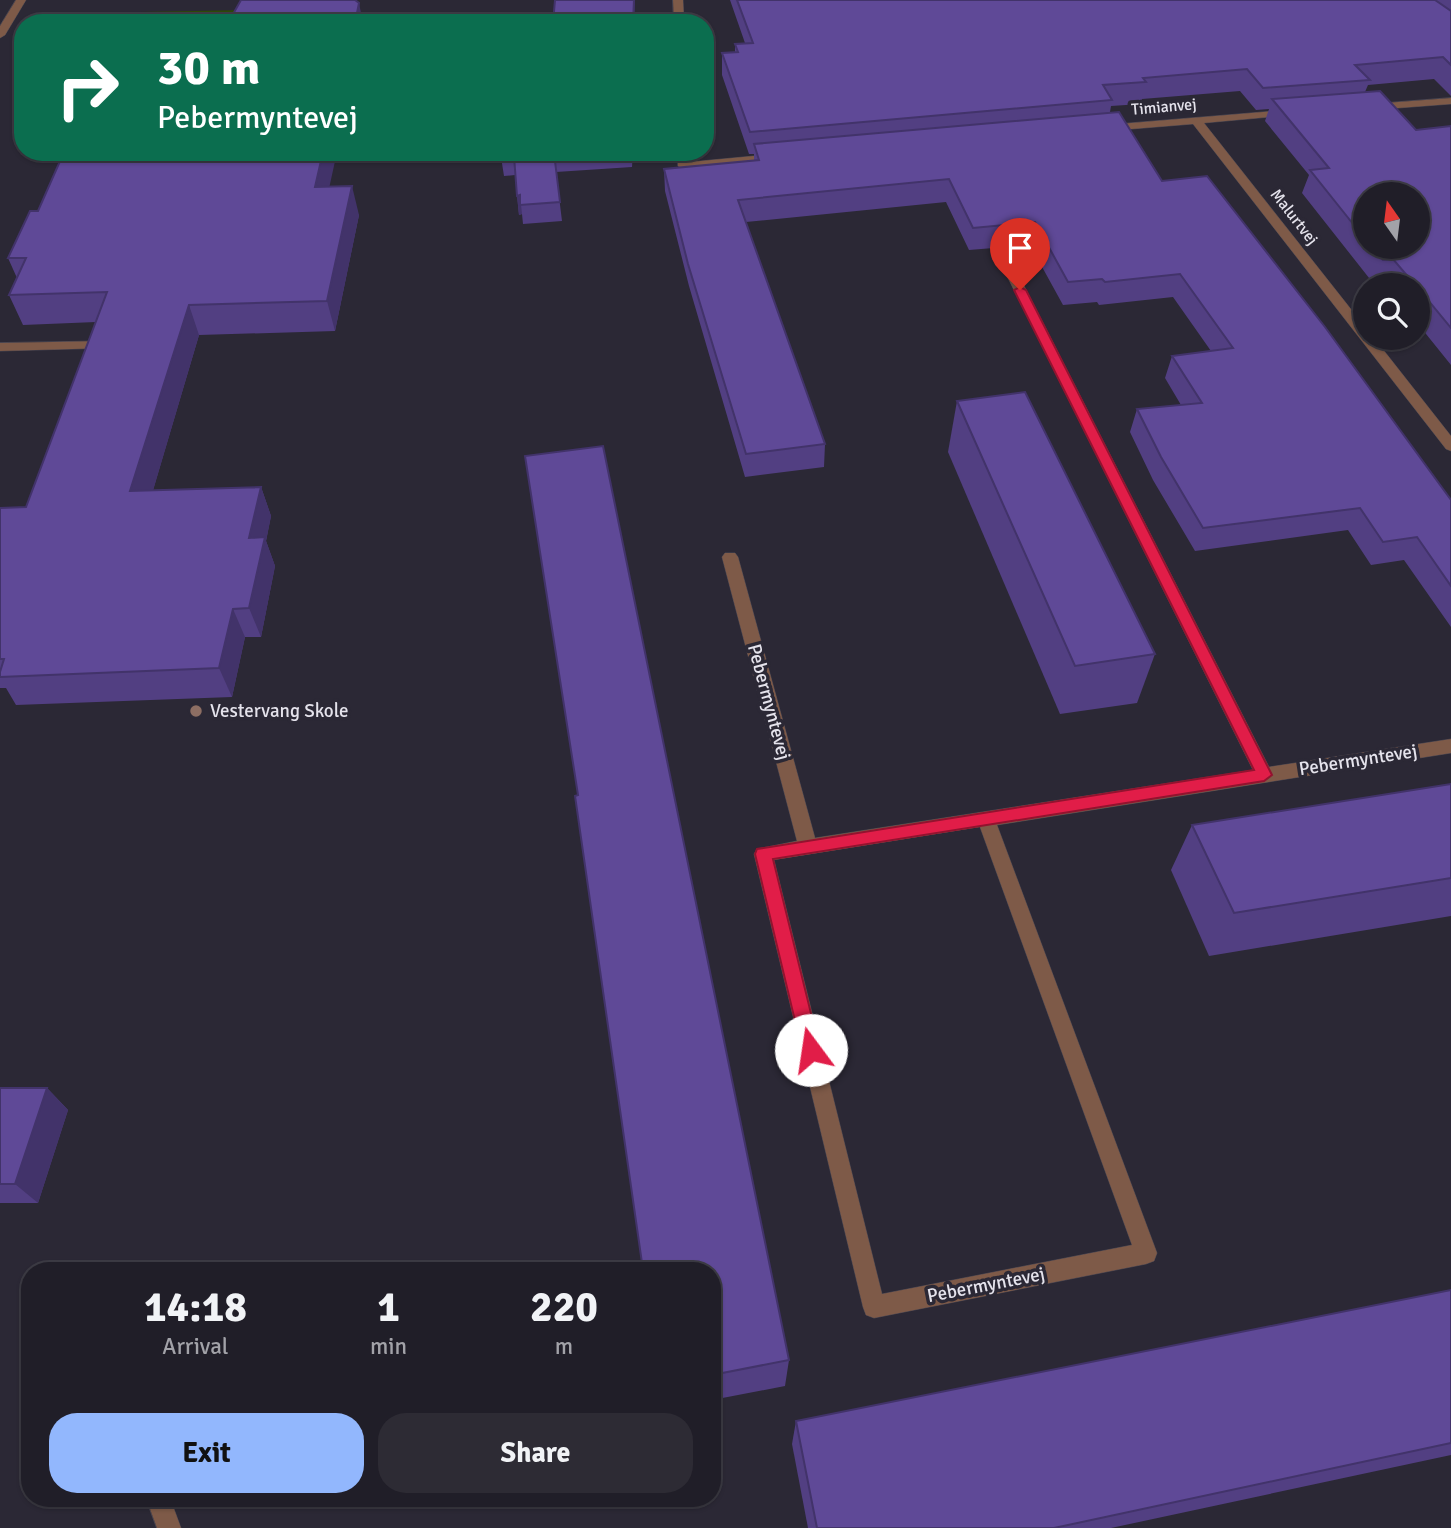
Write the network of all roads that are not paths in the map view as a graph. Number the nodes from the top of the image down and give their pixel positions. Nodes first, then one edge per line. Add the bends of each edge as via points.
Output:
1 (21, 0) edge
2 (0, 35) edge
3 (1451, 101) edge
4 (1357, 108) edge
5 (1303, 112) edge
6 (1196, 120) junction
7 (1099, 129) edge
8 (795, 156) edge
9 (684, 161) edge
10 (1008, 266) dead end
11 (1353, 320) edge
12 (104, 345) edge
13 (0, 347) edge
14 (1376, 350) edge
15 (1451, 446) edge
16 (730, 557) dead end
17 (1451, 746) edge
18 (1264, 775) junction
19 (986, 819) junction
20 (808, 847) junction
21 (161, 1507) edge
22 (169, 1528) edge

1 - 2 street
3 - 4 street
5 - 6 street, Timianvej
6 - 7 street, Timianvej
6 - 11 street, Malurtvej
8 - 9 street via 684,166
10 - 18 street
12 - 13 street
14 - 15 street, Malurtvej
16 - 20 street, Pebermyntevej
17 - 18 street, Pebermyntevej
18 - 19 street, Pebermyntevej
19 - 20 street, Pebermyntevej
19 - 20 street, Pebermyntevej via 1146,1253 874,1307 763,854
21 - 22 street

